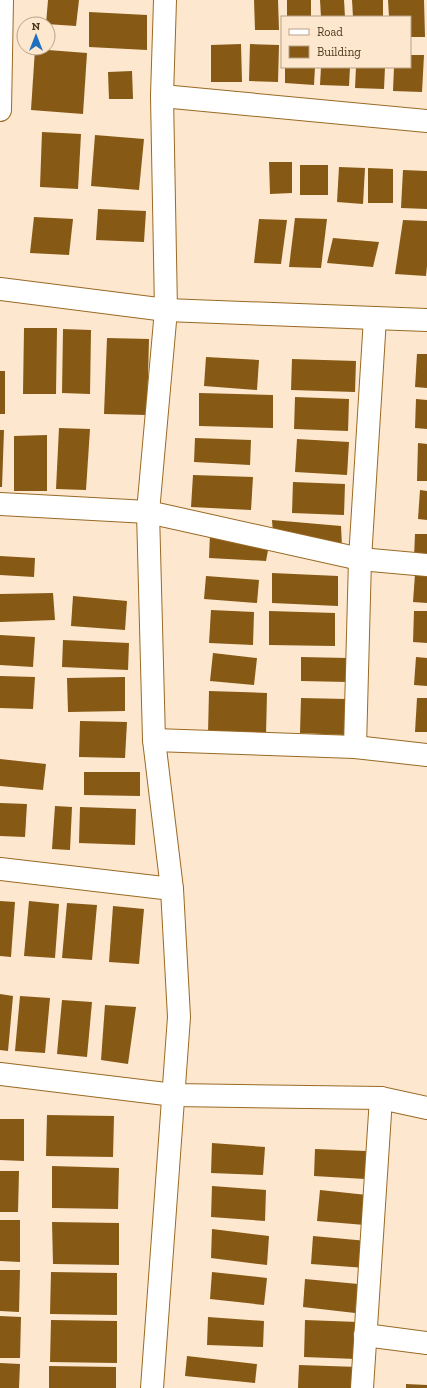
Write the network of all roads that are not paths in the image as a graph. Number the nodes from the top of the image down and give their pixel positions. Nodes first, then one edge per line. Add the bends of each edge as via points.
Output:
1 (2, 0) edge
2 (165, 0) edge
3 (162, 96) junction
4 (0, 110) edge
5 (427, 121) edge
6 (0, 289) edge
7 (166, 310) junction
8 (375, 318) junction
9 (427, 320) edge
10 (0, 504) edge
11 (148, 512) junction
12 (360, 559) junction
13 (427, 565) edge
14 (154, 740) junction
15 (355, 747) junction
16 (427, 755) edge
17 (0, 869) edge
18 (172, 889) junction
19 (0, 1074) edge
20 (174, 1095) junction
21 (381, 1098) junction
22 (427, 1108) edge
23 (364, 1335) junction
24 (427, 1344) edge
25 (152, 1388) edge
26 (362, 1388) edge

1 - 4 street
2 - 3 street
3 - 5 street
3 - 7 street
6 - 7 street
7 - 8 street
7 - 11 street
8 - 9 street
8 - 12 street
10 - 11 street
11 - 12 street
11 - 14 street
12 - 13 street
12 - 15 street
14 - 15 street
14 - 18 street
15 - 16 street
17 - 18 street
18 - 20 street via 178,1017
19 - 20 street
20 - 21 street
20 - 25 street
21 - 22 street
21 - 23 street
23 - 24 street
23 - 26 street

